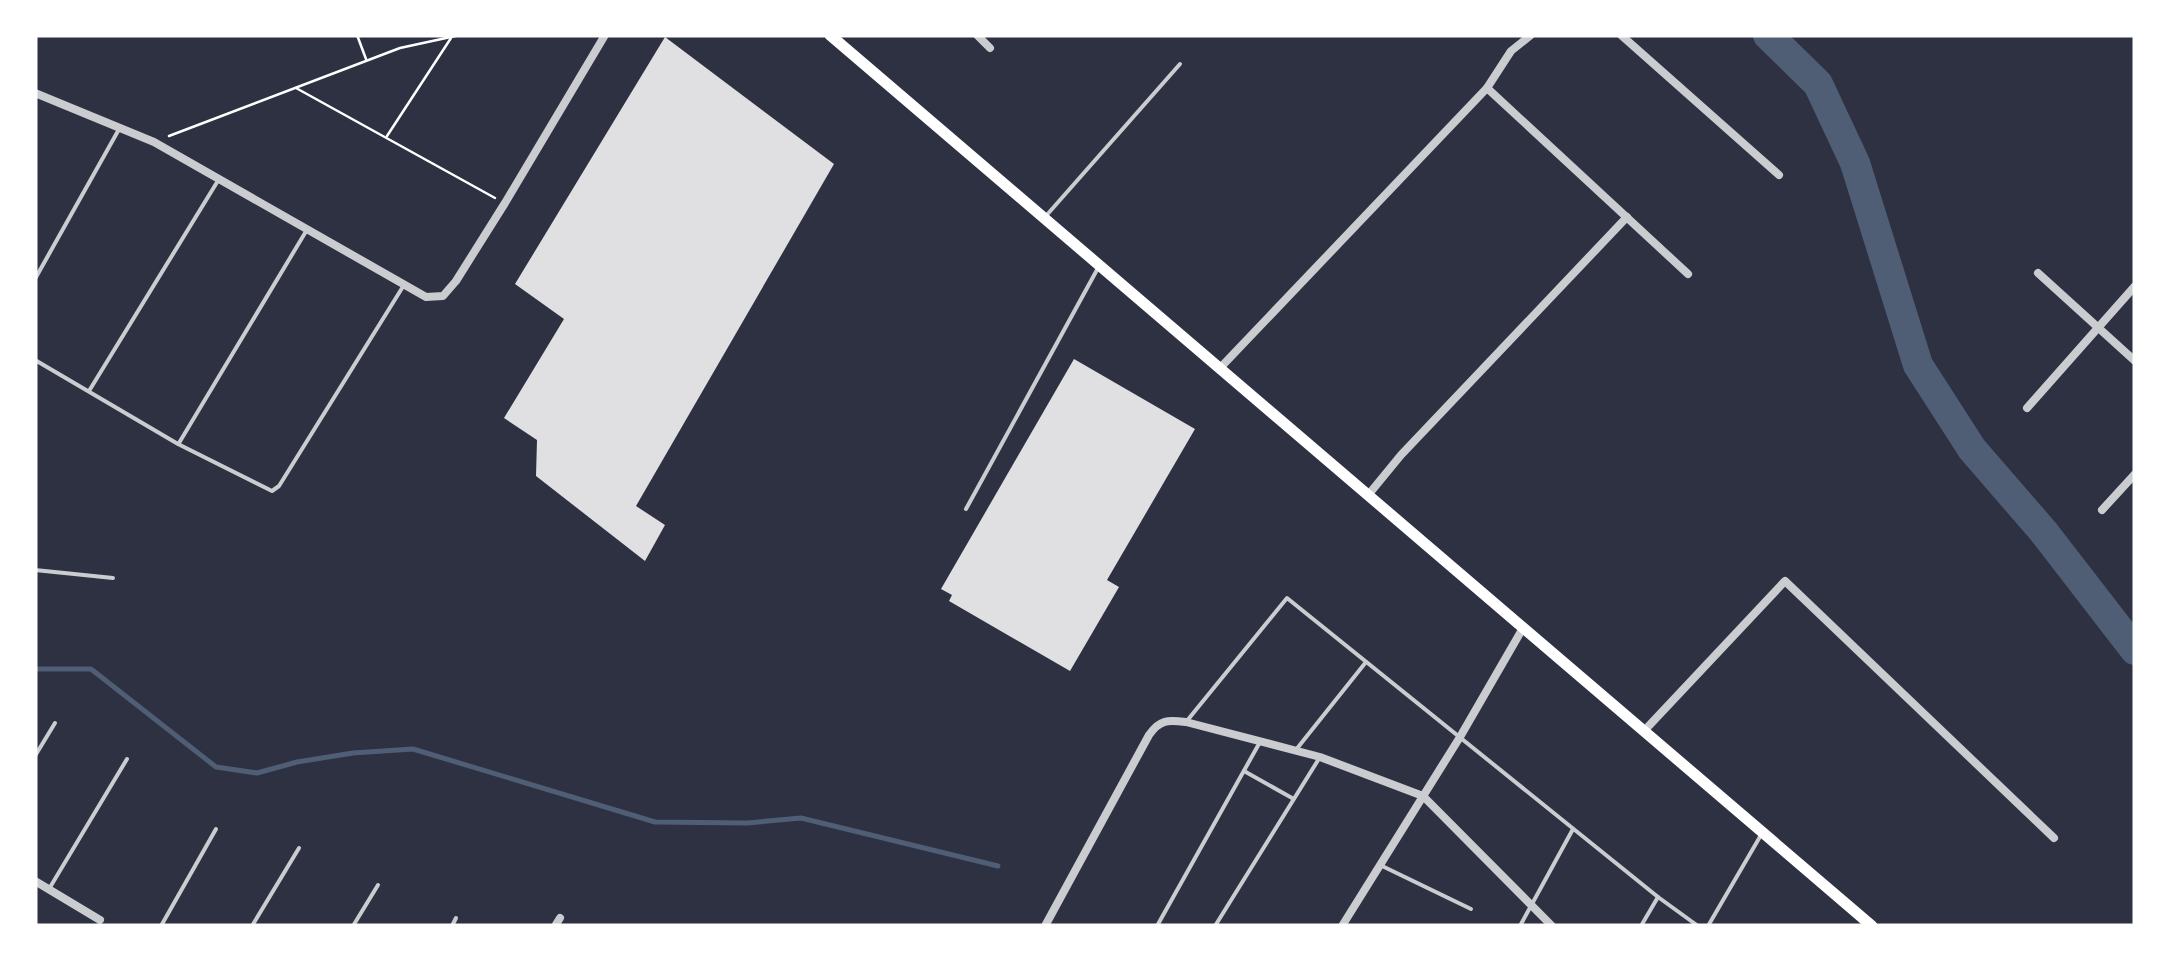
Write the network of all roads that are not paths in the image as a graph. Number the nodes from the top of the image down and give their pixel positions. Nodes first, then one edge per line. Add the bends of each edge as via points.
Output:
1 (605, 35) edge
2 (830, 35) edge
3 (977, 35) edge
4 (1531, 35) edge
5 (1621, 35) edge
6 (990, 48) dead end
7 (1180, 64) dead end
8 (1488, 88) junction
9 (35, 93) edge
10 (120, 126) junction
11 (1779, 175) dead end
12 (218, 178) junction
13 (1045, 217) junction
14 (1627, 217) junction
15 (308, 228) junction
16 (1100, 264) junction
17 (2038, 273) dead end
18 (1688, 274) dead end
19 (35, 279) edge
20 (404, 285) junction
21 (2135, 286) edge
22 (2098, 327) junction
23 (35, 360) edge
24 (2135, 360) edge
25 (1222, 367) junction
26 (89, 391) junction
27 (2027, 408) dead end
28 (178, 444) junction
29 (2135, 474) edge
30 (1369, 494) junction
31 (966, 509) dead end
32 (2102, 510) dead end
33 (35, 570) edge
34 (113, 578) dead end
35 (1523, 628) junction
36 (1366, 662) junction
37 (1186, 722) junction
38 (55, 723) dead end
39 (1644, 731) junction
40 (1460, 737) junction
41 (1260, 742) junction
42 (1295, 751) junction
43 (35, 756) edge
44 (1320, 757) junction
45 (126, 759) dead end
46 (1244, 770) junction
47 (1423, 796) junction
48 (1294, 798) junction
49 (216, 829) dead end
50 (1573, 829) junction
51 (1762, 833) junction
52 (2054, 838) dead end
53 (299, 848) dead end
54 (1380, 865) junction
55 (35, 880) edge
56 (378, 885) dead end
57 (49, 889) junction
58 (1658, 898) junction
59 (1532, 904) junction
60 (1470, 909) dead end
61 (456, 918) dead end
62 (100, 920) dead end
63 (162, 926) edge
64 (252, 926) edge
65 (353, 926) edge
66 (452, 926) edge
67 (1045, 926) edge
68 (1157, 926) edge
69 (1215, 926) edge
70 (1342, 926) edge
71 (1520, 926) edge
72 (1552, 926) edge
73 (1640, 926) edge
74 (1698, 926) edge
75 (1708, 926) edge
76 (1872, 926) edge

1 - 20 street via 456,281 443,296 426,297
2 - 13 main road
3 - 6 street
4 - 8 street
5 - 11 street
7 - 13 lane
8 - 14 street
8 - 25 street
9 - 10 street
10 - 12 street
10 - 19 lane
12 - 15 street
12 - 26 lane
13 - 16 main road
14 - 18 street
14 - 30 street
15 - 20 street
15 - 28 lane
16 - 25 main road
16 - 31 lane
17 - 22 street
20 - 28 lane via 276,489 267,491
21 - 22 street
22 - 24 street
22 - 27 street
23 - 26 lane
25 - 30 main road
26 - 28 lane
29 - 32 street
30 - 35 main road
33 - 34 lane
35 - 39 main road
35 - 40 street
36 - 37 lane via 1287,598
36 - 40 lane
36 - 42 lane
37 - 41 street
37 - 67 street via 1165,720 1150,734
38 - 43 lane
39 - 51 main road
39 - 52 street via 1785,581
40 - 47 street
40 - 50 lane
41 - 42 street
41 - 46 lane
42 - 44 street
44 - 47 street
44 - 48 lane
45 - 57 lane
46 - 48 lane
46 - 68 lane
47 - 54 street
47 - 59 street
48 - 69 lane
49 - 63 lane
50 - 58 lane
50 - 59 lane
51 - 75 lane
51 - 76 main road
53 - 64 lane
54 - 60 lane
54 - 70 street
55 - 57 street
56 - 65 lane
57 - 62 street
58 - 73 lane
58 - 74 lane
59 - 71 lane
59 - 72 street
61 - 66 lane

